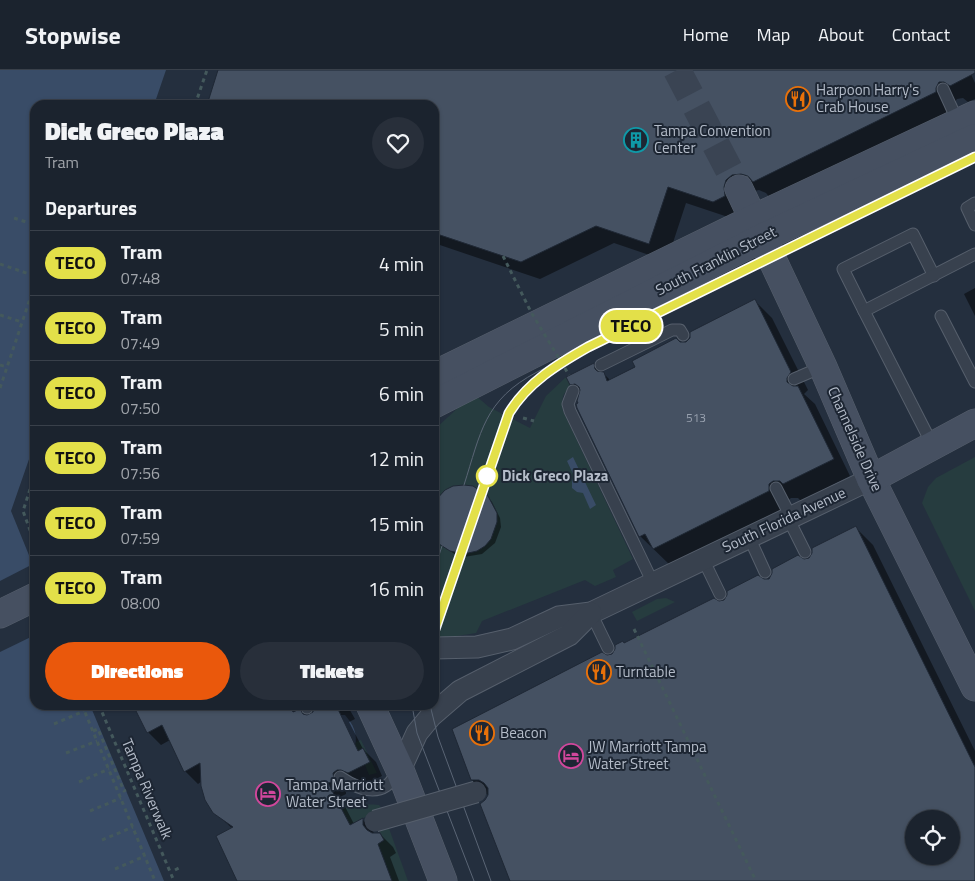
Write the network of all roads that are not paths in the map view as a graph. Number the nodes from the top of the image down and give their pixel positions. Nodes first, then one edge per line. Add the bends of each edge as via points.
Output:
1 (943, 89) dead end
2 (969, 129) edge
3 (739, 189) tunnel mouth
4 (975, 203) edge
5 (975, 224) edge
6 (757, 228) junction
7 (975, 254) edge
8 (934, 276) junction
9 (864, 311) junction
10 (942, 316) dead end
11 (683, 335) dead end
12 (601, 365) dead end
13 (822, 366) junction
14 (439, 373) edge
15 (794, 379) dead end
16 (975, 382) edge
17 (573, 391) dead end
18 (439, 401) edge
19 (975, 423) edge
20 (933, 446) junction
21 (871, 479) junction
22 (776, 488) dead end
23 (790, 518) junction
24 (749, 537) junction
25 (805, 552) dead end
26 (703, 559) junction
27 (765, 572) dead end
28 (653, 583) junction
29 (720, 594) dead end
30 (30, 599) edge
31 (591, 613) junction
32 (0, 614) edge
33 (439, 648) edge
34 (608, 648) dead end
35 (975, 687) edge
36 (439, 709) edge
37 (372, 710) edge
38 (438, 710) edge
39 (400, 770) junction
40 (340, 777) dead end
41 (476, 792) dead end
42 (375, 821) dead end
43 (443, 881) edge

1 - 2 lane
2 - 6 street, South Franklin Street
3 - 6 street, Channelside Drive
4 - 5 lane via 967,208
6 - 13 street, Channelside Drive
6 - 14 street, South Franklin Street
6 - 18 street, South Franklin Street
7 - 8 lane
8 - 9 lane
8 - 9 lane via 913,234 843,269
9 - 20 lane
10 - 16 lane
11 - 12 lane via 680,330 672,330
13 - 15 lane
13 - 21 street, Channelside Drive
17 - 28 lane via 568,404 570,411
19 - 20 street, South Florida Avenue
20 - 21 street, South Florida Avenue
21 - 23 street, South Florida Avenue
21 - 35 street, Channelside Drive
22 - 23 lane
23 - 24 street, South Florida Avenue
23 - 25 lane
24 - 26 street, South Florida Avenue
24 - 27 lane
26 - 28 street, South Florida Avenue
26 - 29 lane
28 - 31 street, South Florida Avenue
30 - 32 street
31 - 33 street, South Florida Avenue via 560,617 512,639 478,647
31 - 34 lane
31 - 36 street, South Florida Avenue via 569,635 460,691
37 - 39 street
38 - 39 street, South Florida Avenue via 417,733
39 - 40 lane via 385,787 371,790 354,787
39 - 43 street
41 - 42 street, bridge

